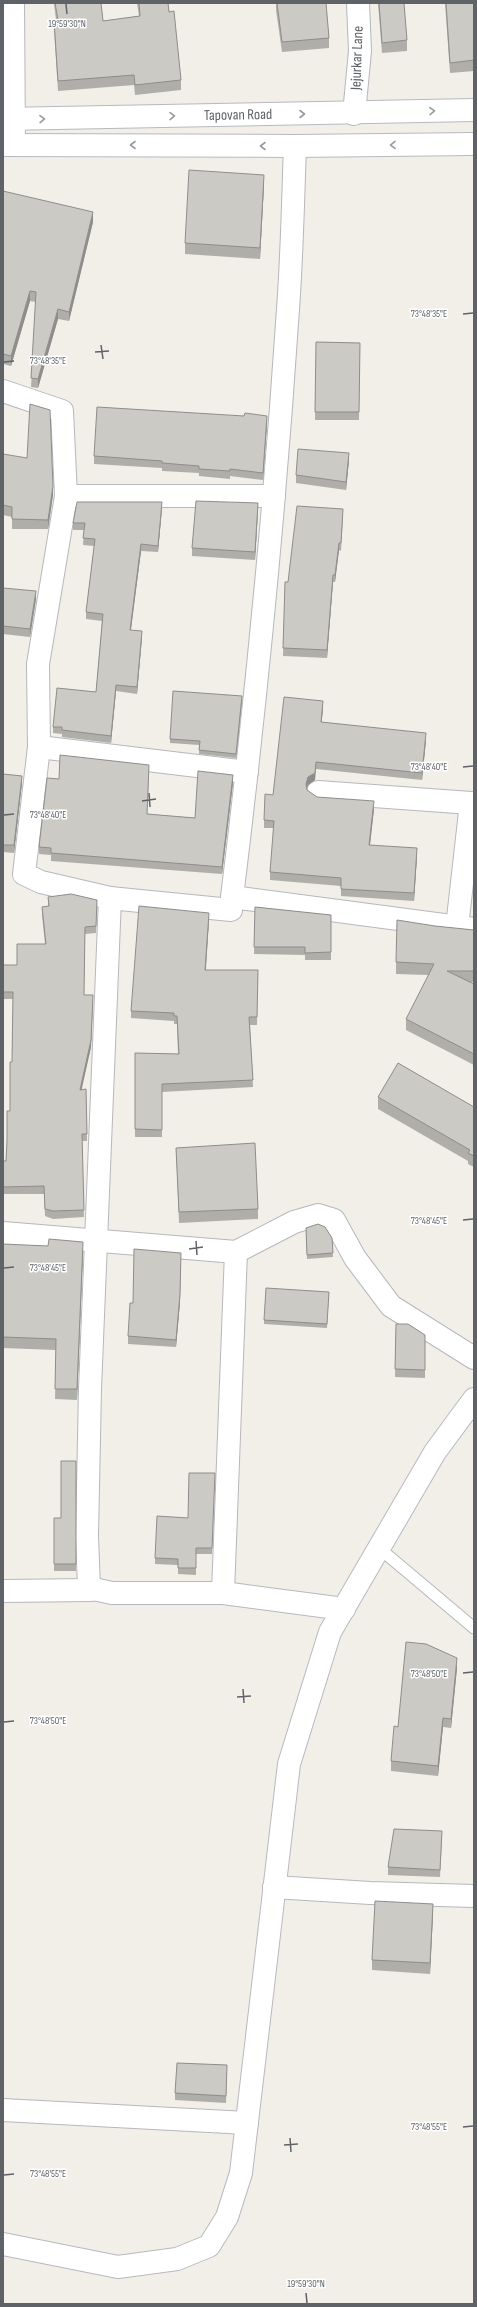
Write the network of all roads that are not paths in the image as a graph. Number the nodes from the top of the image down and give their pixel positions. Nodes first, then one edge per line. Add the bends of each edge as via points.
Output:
1 (13, 3) edge
2 (358, 3) edge
3 (474, 110) edge
4 (354, 114) junction
5 (9, 120) edge
6 (474, 144) edge
7 (8, 145) edge
8 (295, 146) junction
9 (3, 391) edge
10 (66, 496) junction
11 (274, 496) junction
12 (39, 747) junction
13 (247, 772) junction
14 (318, 792) dead end
15 (232, 897) junction
16 (110, 898) junction
17 (466, 928) edge
18 (3, 1233) edge
19 (96, 1240) junction
20 (236, 1252) junction
21 (474, 1358) edge
22 (474, 1399) edge
23 (379, 1548) junction
24 (91, 1590) junction
25 (3, 1591) edge
26 (223, 1593) junction
27 (344, 1609) junction
28 (474, 1628) edge
29 (274, 1887) junction
30 (474, 1896) edge
31 (3, 2110) edge
32 (247, 2123) junction
33 (3, 2244) edge

1 - 5 street
2 - 4 street, Jejurkar Lane via 360,51
4 -> 3 street, Tapovan Road
5 -> 4 street, Tapovan Road
5 - 7 street
6 -> 8 street
8 -> 7 street
8 - 11 street via 288,307
9 - 10 street via 62,411
10 - 11 street
10 - 12 street via 38,664
11 - 13 street
12 - 13 street
12 - 16 street via 24,874 41,882
13 - 15 street
14 - 17 street via 471,803
15 - 16 street via 231,910
15 - 17 street
16 - 19 street
18 - 19 street
19 - 20 street
19 - 24 street via 87,1536
20 - 21 street via 294,1222 318,1215 334,1220 355,1258 391,1306
20 - 26 street
22 - 23 street via 435,1452
23 - 27 street
23 - 28 lane
24 - 25 street
24 - 26 street
26 - 27 street
27 - 29 street via 330,1632 289,1764
29 - 30 street
29 - 32 street
31 - 32 street
32 - 33 street via 241,2172 227,2217 209,2246 177,2259 118,2267

